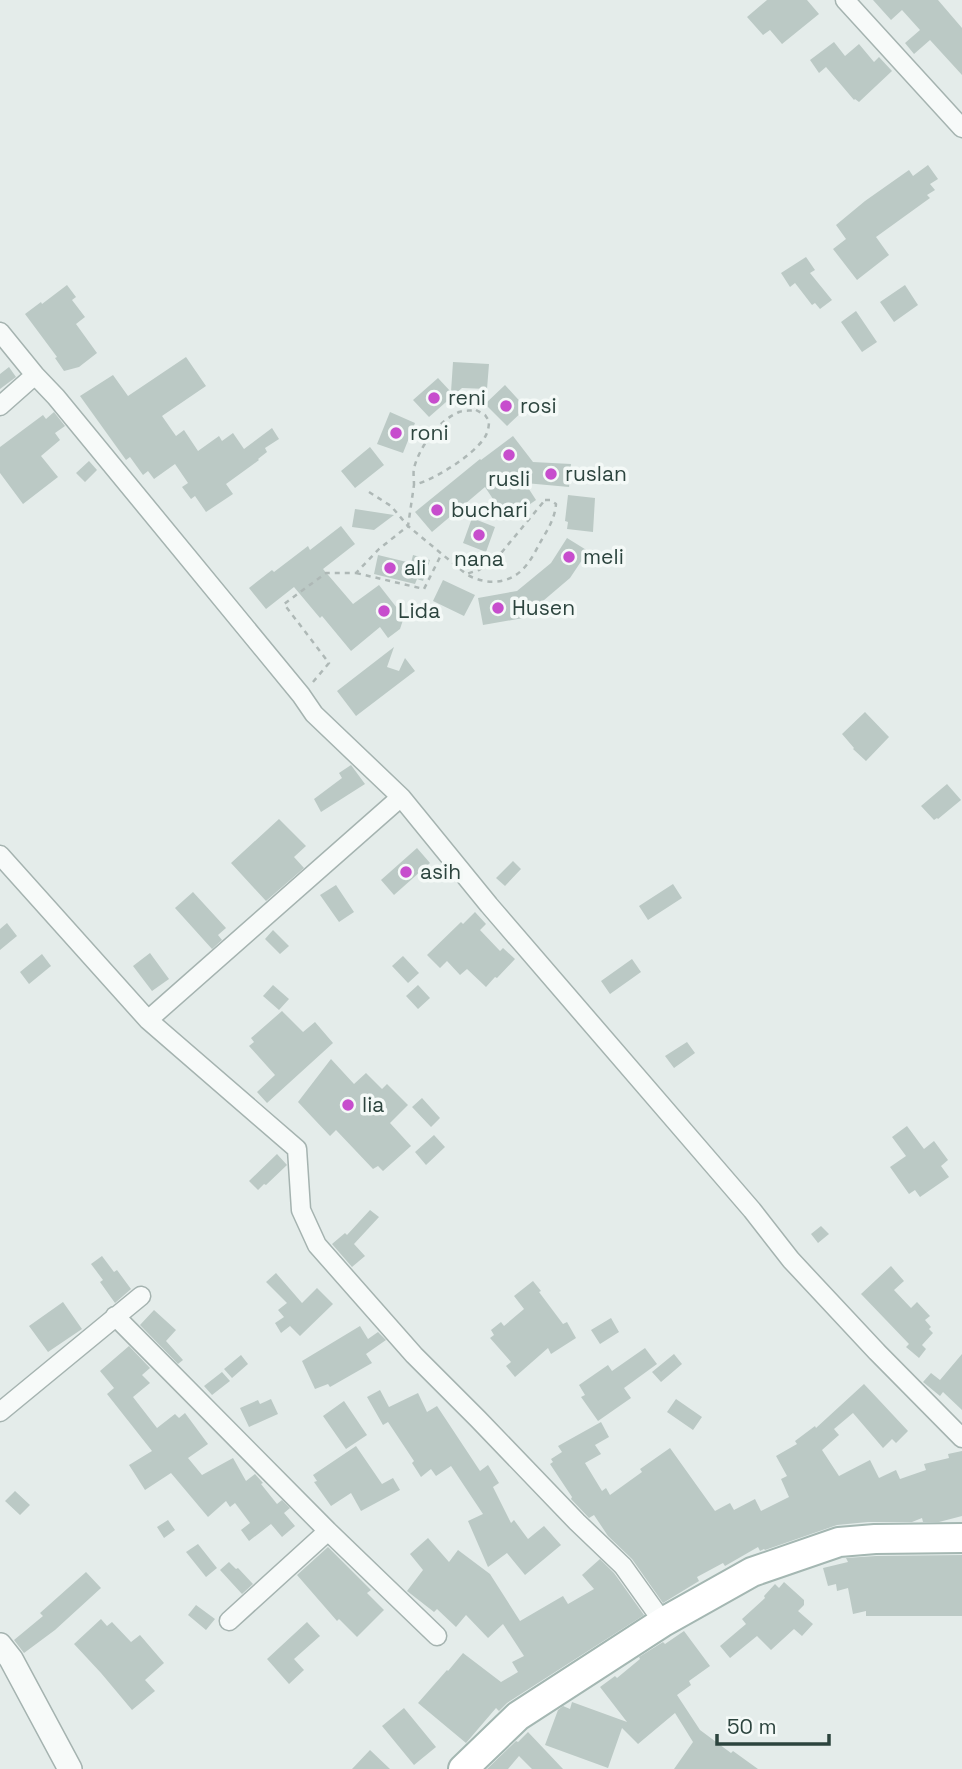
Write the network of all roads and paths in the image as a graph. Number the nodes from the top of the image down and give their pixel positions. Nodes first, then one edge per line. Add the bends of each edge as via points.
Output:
1 (845, 0) edge
2 (962, 128) edge
3 (0, 332) edge
4 (36, 375) junction
5 (0, 406) edge
6 (414, 485) junction
7 (369, 492) dead end
8 (408, 526) junction
9 (441, 555) junction
10 (356, 573) junction
11 (466, 574) junction
12 (302, 695) junction
13 (401, 797) junction
14 (0, 855) edge
15 (148, 1020) junction
16 (141, 1296) dead end
17 (115, 1317) junction
18 (0, 1412) edge
19 (962, 1438) edge
20 (328, 1531) junction
21 (962, 1538) edge
22 (229, 1621) dead end
23 (663, 1622) junction
24 (437, 1636) dead end
25 (0, 1645) edge
26 (71, 1769) edge
27 (463, 1769) edge

1 - 2 street
3 - 4 street
4 - 5 street
4 - 12 street
6 - 6 path via 421,450 446,420 462,411 485,415 489,421 485,438 461,461
6 - 8 path
7 - 8 path via 391,506
8 - 9 path
8 - 10 path
9 - 10 path via 424,589
9 - 11 path
10 - 12 path via 327,573 284,604 329,663
11 - 11 path via 490,583 521,572 553,519 554,501 545,500 497,558
12 - 13 street via 314,714
13 - 15 street
13 - 19 street via 791,1260
14 - 15 street
15 - 23 street via 297,1149 300,1210 317,1245 414,1355 623,1566
16 - 17 street
17 - 18 street
17 - 20 street
20 - 22 street
20 - 24 street
21 - 23 main road via 839,1542 752,1572
23 - 27 main road via 518,1716
25 - 26 street

